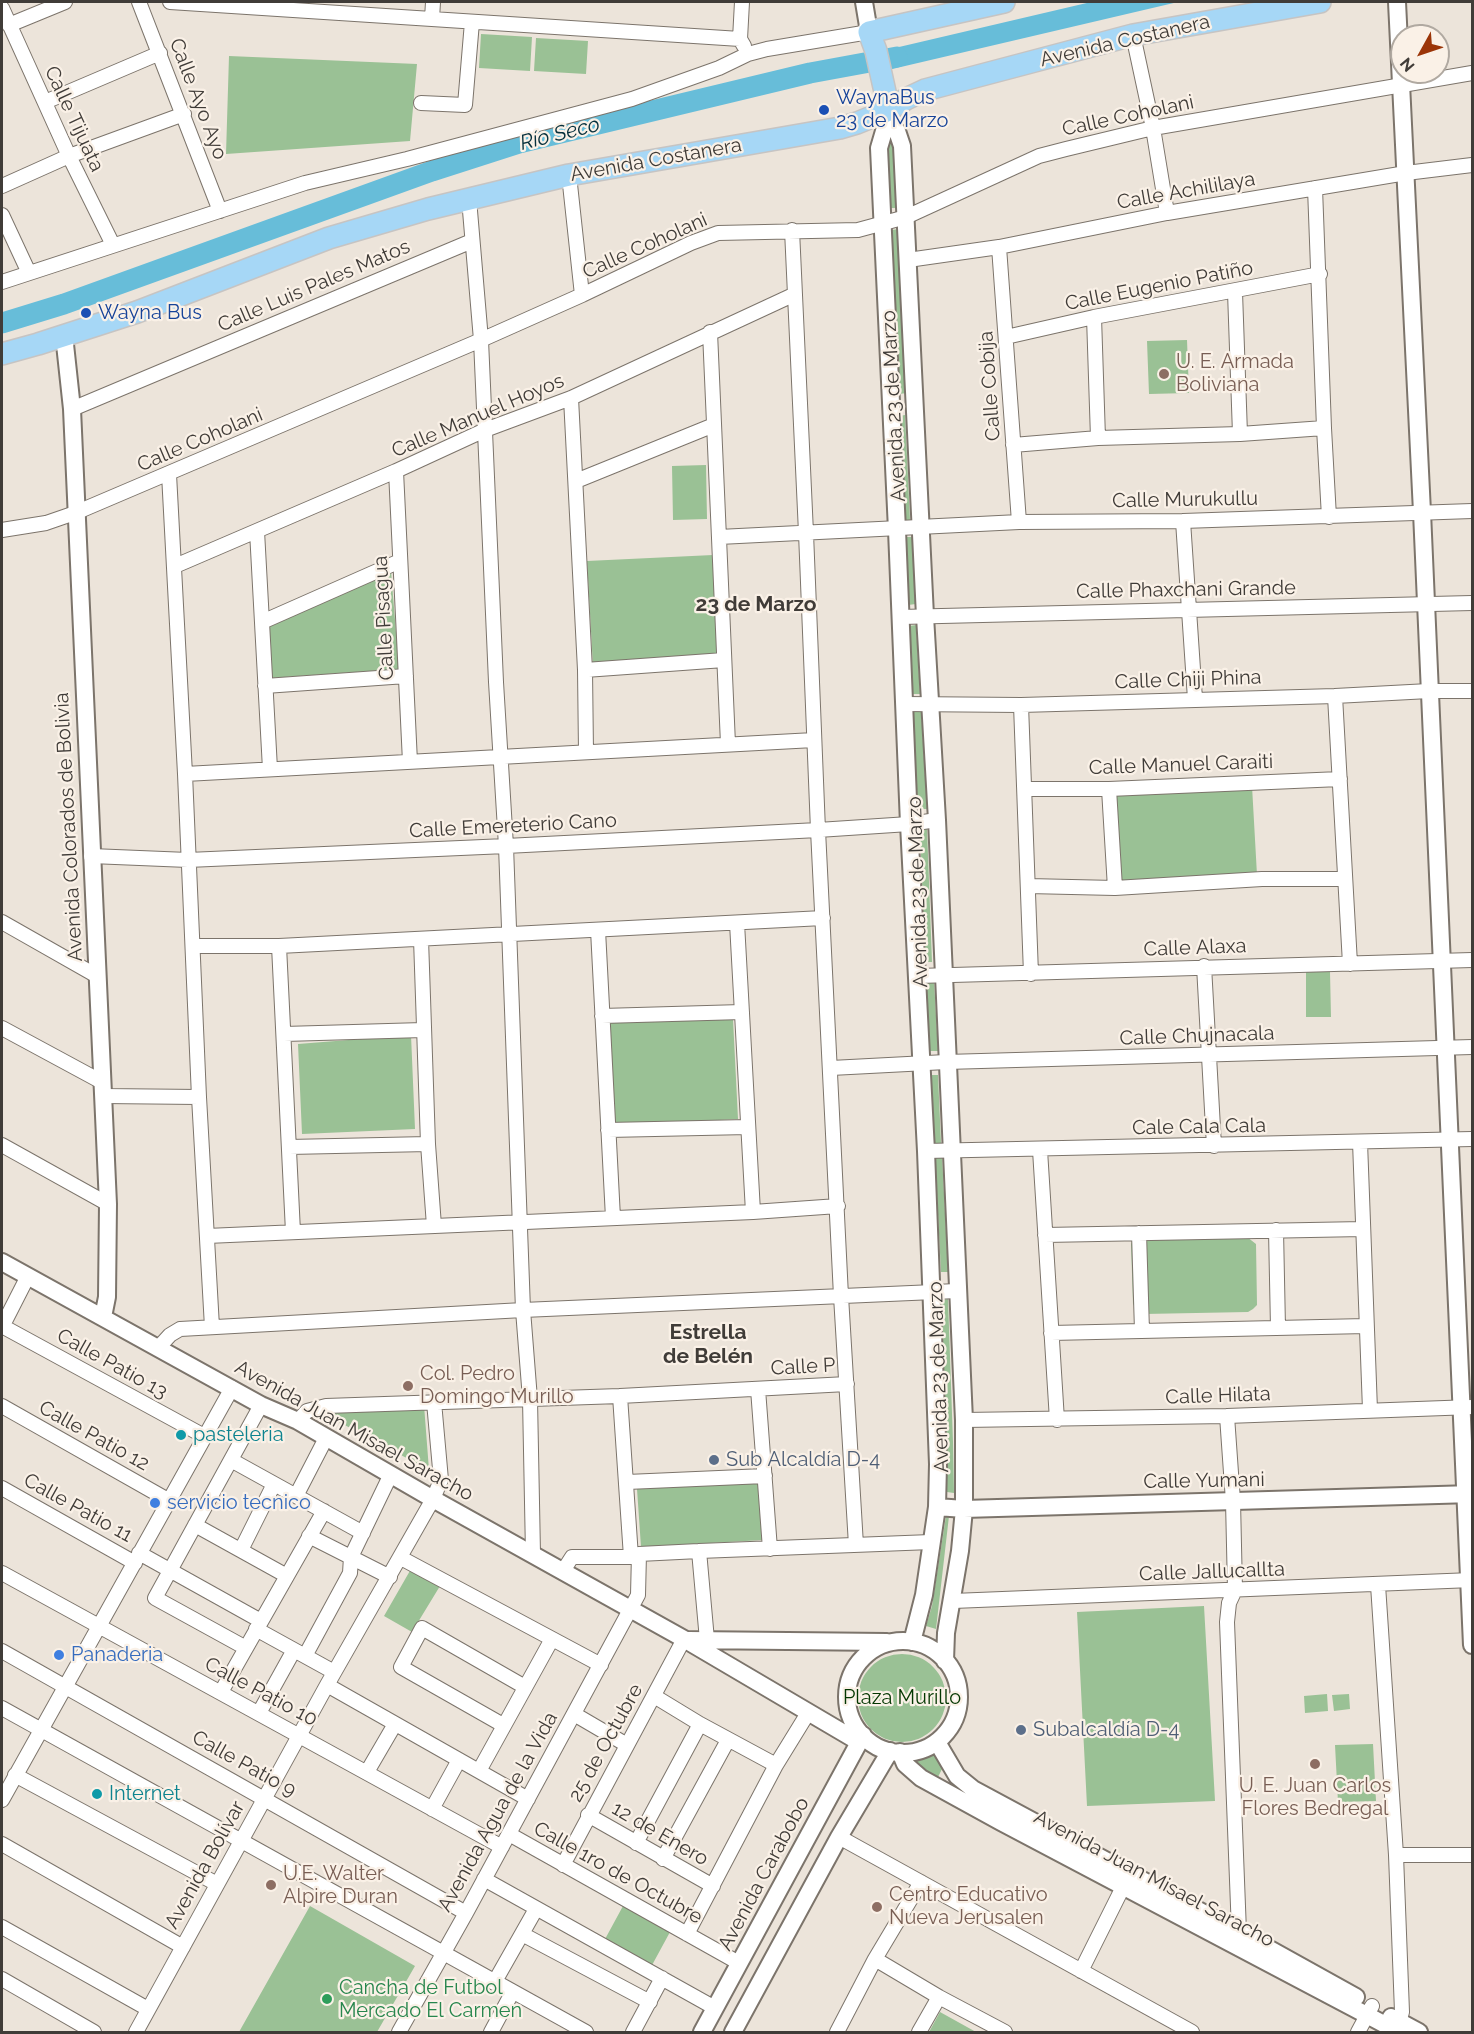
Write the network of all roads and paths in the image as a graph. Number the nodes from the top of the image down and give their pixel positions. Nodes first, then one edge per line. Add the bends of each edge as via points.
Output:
1 (65, 2) edge
2 (142, 2) edge
3 (170, 2) edge
4 (433, 2) edge
5 (742, 2) edge
6 (864, 2) edge
7 (1004, 2) edge
8 (1320, 2) edge
9 (1397, 2) edge
10 (2, 8) edge
11 (432, 19) junction
12 (472, 22) junction
13 (9, 25) junction
14 (1133, 35) junction
15 (740, 39) junction
16 (872, 41) junction
17 (160, 53) junction
18 (748, 54) junction
19 (1473, 73) edge
20 (1400, 85) junction
21 (45, 102) junction
22 (421, 103) dead end
23 (184, 114) junction
24 (890, 117) junction
25 (1153, 128) junction
26 (69, 156) junction
27 (1473, 165) edge
28 (1406, 173) junction
29 (569, 175) junction
30 (2, 186) edge
31 (1315, 188) junction
32 (470, 199) junction
33 (220, 211) junction
34 (1167, 213) junction
35 (2, 215) edge
36 (906, 216) junction
37 (882, 222) junction
38 (792, 230) junction
39 (472, 241) junction
40 (113, 245) junction
41 (999, 247) junction
42 (908, 260) junction
43 (29, 273) junction
44 (1320, 274) junction
45 (2, 282) edge
46 (1234, 292) junction
47 (582, 295) junction
48 (793, 295) junction
49 (1094, 317) junction
50 (710, 332) junction
51 (64, 335) junction
52 (1006, 337) junction
53 (482, 340) junction
54 (2, 354) edge
55 (572, 398) junction
56 (890, 406) junction
57 (915, 406) junction
58 (72, 409) junction
59 (714, 425) junction
60 (1324, 428) junction
61 (485, 430) junction
62 (1240, 434) junction
63 (1098, 438) junction
64 (1013, 445) junction
65 (396, 471) junction
66 (169, 474) junction
67 (576, 481) junction
68 (1473, 511) edge
69 (1422, 512) junction
70 (75, 513) junction
71 (1329, 517) junction
72 (1183, 521) junction
73 (1019, 522) junction
74 (921, 528) junction
75 (2, 530) edge
76 (897, 530) junction
77 (257, 531) junction
78 (806, 533) junction
79 (719, 537) junction
80 (400, 561) junction
81 (175, 566) junction
82 (1473, 603) edge
83 (1425, 604) junction
84 (1188, 609) junction
85 (925, 616) junction
86 (901, 617) junction
87 (262, 622) junction
88 (724, 660) junction
89 (585, 670) junction
90 (406, 676) junction
91 (266, 686) junction
92 (1429, 691) junction
93 (1473, 691) edge
94 (1335, 696) junction
95 (1195, 699) junction
96 (929, 703) junction
97 (904, 704) junction
98 (1021, 705) junction
99 (814, 740) junction
100 (728, 744) junction
101 (586, 752) junction
102 (502, 758) junction
103 (410, 762) junction
104 (270, 769) junction
105 (185, 774) junction
106 (1340, 779) junction
107 (1024, 789) junction
108 (1109, 789) junction
109 (937, 820) junction
110 (909, 824) junction
111 (818, 830) junction
112 (506, 846) junction
113 (91, 856) junction
114 (188, 860) junction
115 (1345, 879) junction
116 (1028, 886) junction
117 (1115, 888) junction
118 (823, 918) junction
119 (2, 922) edge
120 (738, 923) junction
121 (598, 930) junction
122 (510, 934) junction
123 (421, 939) junction
124 (194, 946) junction
125 (279, 946) junction
126 (1473, 960) edge
127 (1441, 961) junction
128 (1350, 964) junction
129 (1204, 966) junction
130 (1031, 974) junction
131 (942, 975) junction
132 (97, 976) junction
133 (918, 976) junction
134 (742, 1012) junction
135 (602, 1016) junction
136 (2, 1028) edge
137 (423, 1030) junction
138 (284, 1034) junction
139 (1473, 1047) edge
140 (1445, 1048) junction
141 (1209, 1055) junction
142 (946, 1062) junction
143 (922, 1063) junction
144 (831, 1068) junction
145 (103, 1089) junction
146 (199, 1097) junction
147 (748, 1127) junction
148 (608, 1131) junction
149 (1473, 1139) edge
150 (1449, 1140) junction
151 (1360, 1142) junction
152 (428, 1144) junction
153 (2, 1145) edge
154 (1214, 1146) junction
155 (289, 1147) junction
156 (1040, 1150) junction
157 (926, 1151) junction
158 (951, 1151) junction
159 (108, 1204) junction
160 (838, 1206) junction
161 (753, 1212) junction
162 (613, 1218) junction
163 (520, 1222) junction
164 (434, 1226) junction
165 (1363, 1229) junction
166 (1276, 1230) junction
167 (293, 1232) junction
168 (1139, 1233) junction
169 (1045, 1235) junction
170 (207, 1236) junction
171 (2, 1262) edge
172 (28, 1276) junction
173 (957, 1291) junction
174 (931, 1294) junction
175 (841, 1296) junction
176 (523, 1310) junction
177 (103, 1317) junction
178 (2, 1326) edge
179 (1366, 1326) junction
180 (213, 1327) junction
181 (1278, 1328) junction
182 (1142, 1330) junction
183 (1051, 1333) junction
184 (159, 1347) junction
185 (847, 1384) junction
186 (232, 1389) junction
187 (758, 1389) junction
188 (620, 1396) junction
189 (530, 1399) junction
190 (434, 1402) junction
191 (261, 1405) junction
192 (2, 1406) edge
193 (1467, 1407) edge
194 (1370, 1410) junction
195 (1227, 1416) junction
196 (964, 1420) junction
197 (1057, 1420) junction
198 (298, 1421) junction
199 (204, 1436) junction
200 (326, 1438) junction
201 (231, 1460) junction
202 (391, 1474) junction
203 (765, 1476) junction
204 (627, 1482) junction
205 (274, 1484) junction
206 (2, 1488) edge
207 (1469, 1494) edge
208 (296, 1496) junction
209 (433, 1499) junction
210 (168, 1500) junction
211 (1233, 1502) junction
212 (937, 1507) junction
213 (964, 1509) junction
214 (324, 1511) junction
215 (195, 1525) junction
216 (363, 1533) junction
217 (309, 1536) junction
218 (931, 1542) junction
219 (856, 1545) junction
220 (770, 1549) junction
221 (241, 1550) junction
222 (699, 1551) junction
223 (533, 1554) junction
224 (635, 1555) junction
225 (351, 1557) junction
226 (137, 1558) junction
227 (401, 1558) junction
228 (170, 1571) junction
229 (563, 1571) junction
230 (2, 1573) edge
231 (287, 1576) junction
232 (390, 1577) junction
233 (1471, 1580) edge
234 (1378, 1585) junction
235 (1234, 1590) junction
236 (952, 1601) junction
237 (630, 1609) junction
238 (259, 1625) junction
239 (100, 1627) junction
240 (552, 1639) junction
241 (684, 1639) junction
242 (706, 1640) junction
243 (894, 1642) junction
244 (912, 1642) junction
245 (1473, 1644) edge
246 (246, 1648) junction
247 (2, 1651) edge
248 (299, 1653) junction
249 (945, 1660) junction
250 (601, 1665) junction
251 (334, 1672) junction
252 (327, 1685) junction
253 (65, 1687) junction
254 (525, 1687) junction
255 (221, 1692) junction
256 (654, 1695) junction
257 (2, 1708) edge
258 (259, 1713) junction
259 (808, 1713) junction
260 (574, 1714) junction
261 (395, 1724) junction
262 (700, 1724) junction
263 (503, 1725) junction
264 (40, 1729) junction
265 (300, 1735) junction
266 (861, 1738) junction
267 (728, 1740) junction
268 (937, 1742) junction
269 (627, 1745) junction
270 (895, 1752) junction
271 (459, 1760) junction
272 (776, 1765) junction
273 (478, 1771) junction
274 (367, 1772) junction
275 (15, 1775) junction
276 (265, 1798) junction
277 (528, 1799) junction
278 (2, 1800) edge
279 (432, 1809) junction
280 (588, 1815) junction
281 (509, 1834) junction
282 (839, 1837) junction
283 (241, 1840) junction
284 (636, 1843) junction
285 (2, 1844) edge
286 (502, 1847) junction
287 (1396, 1855) junction
288 (1473, 1855) edge
289 (663, 1858) junction
290 (563, 1865) junction
291 (484, 1879) junction
292 (1127, 1880) junction
293 (921, 1882) junction
294 (218, 1884) junction
295 (713, 1886) junction
296 (536, 1909) junction
297 (466, 1913) junction
298 (2, 1927) edge
299 (522, 1934) junction
300 (687, 1934) junction
301 (1236, 1938) junction
302 (183, 1947) junction
303 (442, 1953) junction
304 (875, 1959) junction
305 (739, 1963) junction
306 (1081, 1971) junction
307 (2, 1978) edge
308 (662, 1978) junction
309 (494, 1983) junction
310 (512, 1993) junction
311 (939, 1997) junction
312 (650, 2002) junction
313 (715, 2008) junction
314 (148, 2009) junction
315 (1370, 2011) junction
316 (1398, 2028) edge
317 (94, 2032) edge
318 (136, 2032) edge
319 (399, 2032) edge
320 (490, 2032) edge
321 (586, 2032) edge
322 (633, 2032) edge
323 (702, 2032) edge
324 (734, 2032) edge
325 (837, 2032) edge
326 (919, 2032) edge
327 (1005, 2032) edge
328 (1192, 2032) edge
329 (1358, 2032) edge
330 (1419, 2032) edge

1 - 13 street
2 - 17 street, Calle Ayo Ayo
3 - 11 street
4 - 11 street
5 - 15 street
6 - 16 street
7 - 16 main road
8 - 14 main road, Avenida Costanera
9 - 20 street
10 - 13 street, Calle Tijuata
11 - 12 street
12 - 15 street
12 - 22 street via 465,105
13 - 21 street, Calle Tijuata
14 - 24 main road, Avenida Costanera via 925,90 906,99
14 - 25 street
15 - 18 street
16 - 18 street
16 - 24 main road
17 - 21 street
17 - 23 street, Calle Ayo Ayo
18 - 33 street via 632,99 305,183
19 - 20 street, Calle Coholani
20 - 25 street, Calle Coholani
20 - 28 street
21 - 26 street, Calle Tijuata
23 - 26 street
23 - 33 street, Calle Ayo Ayo
24 - 29 main road, Avenida Costanera
24 - 36 street, Avenida 23 de Marzo via 902,146
24 - 37 street, Avenida 23 de Marzo via 879,148
25 - 34 street
25 - 36 street, Calle Coholani via 1039,156
26 - 30 street
26 - 40 street, Calle Tijuata
27 - 28 street, Calle Achililaya
28 - 31 street, Calle Achililaya
28 - 69 street
29 - 32 main road, Avenida Costanera
29 - 47 street
31 - 34 street, Calle Achililaya
31 - 44 street
32 - 39 street
32 - 51 main road, Avenida Costanera via 329,238 137,312
33 - 40 street
34 - 41 street, Calle Achililaya
35 - 43 street
36 - 37 street, Calle Coholani
36 - 42 street, Avenida 23 de Marzo
37 - 38 street, Calle Coholani via 846,231
37 - 56 street, Avenida 23 de Marzo
38 - 47 street, Calle Coholani via 718,232
38 - 48 street
39 - 53 street
39 - 58 street, Calle Luis Pales Matos
40 - 43 street
41 - 42 street, Calle Achililaya
41 - 52 street, Calle Cobija
42 - 57 street, Avenida 23 de Marzo
43 - 45 street
44 - 46 street, Calle Eugenio Patiño
44 - 60 street
46 - 49 street, Calle Eugenio Patiño
46 - 62 street
47 - 53 street, Calle Coholani
48 - 50 street, Calle Manuel Hoyos
48 - 78 street
49 - 52 street, Calle Eugenio Patiño
49 - 63 street
50 - 55 street, Calle Manuel Hoyos
50 - 59 street
51 - 54 main road, Avenida Costanera
51 - 58 street, Avenida Colorados de Bolivia
52 - 64 street, Calle Cobija
53 - 61 street
53 - 66 street, Calle Coholani
55 - 61 street, Calle Manuel Hoyos
55 - 67 street
56 - 57 street
56 - 76 street, Avenida 23 de Marzo
57 - 74 street, Avenida 23 de Marzo
58 - 70 street, Avenida Colorados de Bolivia
59 - 67 street
59 - 79 street
60 - 62 street
60 - 71 street
61 - 65 street, Calle Manuel Hoyos
61 - 102 street
62 - 63 street
63 - 64 street
64 - 73 street, Calle Cobija
65 - 77 street, Calle Manuel Hoyos
65 - 80 street, Calle Pisagua
66 - 70 street, Calle Coholani
66 - 81 street
67 - 89 street
68 - 69 street, Calle Murukullu
69 - 71 street, Calle Murukullu
69 - 83 street
70 - 75 street, Calle Coholani via 46,523
70 - 113 street, Avenida Colorados de Bolivia
71 - 72 street, Calle Murukullu
72 - 73 street, Calle Murukullu
72 - 84 street
73 - 74 street, Calle Murukullu
74 - 76 street, Calle Murukullu
74 - 85 street, Avenida 23 de Marzo
76 - 78 street, Calle Murukullu
76 - 86 street, Avenida 23 de Marzo
77 - 81 street, Calle Manuel Hoyos
77 - 87 street
78 - 79 street, Calle Murukullu
78 - 99 street
79 - 88 street
80 - 87 street
80 - 90 street, Calle Pisagua
81 - 105 street
82 - 83 street, Calle Phaxchani Grande
83 - 84 street, Calle Phaxchani Grande
83 - 92 street
84 - 85 street, Calle Phaxchani Grande
84 - 95 street
85 - 86 street, Calle Phaxchani Grande
85 - 96 street, Avenida 23 de Marzo
86 - 97 street, Avenida 23 de Marzo
87 - 91 street
88 - 89 street
88 - 100 street
89 - 101 street
90 - 91 street
90 - 103 street, Calle Pisagua
91 - 104 street
92 - 93 street, Calle Chiji Phina
92 - 94 street, Calle Chiji Phina
92 - 127 street
94 - 95 street, Calle Chiji Phina
94 - 106 street
95 - 98 street, Calle Chiji Phina
96 - 97 street, Calle Chiji Phina
96 - 98 street, Calle Chiji Phina
96 - 109 street, Avenida 23 de Marzo
97 - 110 street, Avenida 23 de Marzo
98 - 107 street
99 - 100 street
99 - 111 street
100 - 101 street
101 - 102 street
102 - 103 street
102 - 112 street
103 - 104 street
104 - 105 street
105 - 114 street
106 - 108 street, Calle Manuel Caraiti
106 - 115 street
107 - 108 street, Calle Manuel Caraiti
107 - 116 street
108 - 117 street
109 - 110 street, Calle Emereterio Cano
109 - 131 street, Avenida 23 de Marzo
110 - 111 street, Calle Emereterio Cano
110 - 133 street, Avenida 23 de Marzo
111 - 112 street, Calle Emereterio Cano
111 - 118 street
112 - 114 street, Calle Emereterio Cano
112 - 122 street
113 - 114 street, Calle Emereterio Cano
113 - 132 street, Avenida Colorados de Bolivia
114 - 124 street
115 - 117 street via 1262,879
115 - 128 street
116 - 117 street
116 - 130 street
118 - 120 street
118 - 144 street
119 - 132 street
120 - 121 street
120 - 134 street
121 - 122 street
121 - 135 street
122 - 123 street
122 - 163 street
123 - 125 street
123 - 137 street
124 - 125 street
124 - 146 street
125 - 138 street
126 - 127 street, Calle Alaxa
127 - 128 street, Calle Alaxa
127 - 140 street
128 - 129 street, Calle Alaxa
129 - 130 street, Calle Alaxa
129 - 141 street
130 - 131 street, Calle Alaxa
131 - 133 street, Calle Alaxa
131 - 142 street, Avenida 23 de Marzo
132 - 145 street, Avenida Colorados de Bolivia
133 - 143 street, Avenida 23 de Marzo
134 - 135 street
134 - 147 street
135 - 148 street
136 - 145 street
137 - 138 street
137 - 152 street
138 - 155 street
139 - 140 street, Calle Chujnacala
140 - 141 street, Calle Chujnacala
140 - 150 street
141 - 142 street, Calle Chujnacala
141 - 154 street
142 - 143 street, Calle Chujnacala
142 - 158 street, Avenida 23 de Marzo
143 - 144 street, Calle Chujnacala
143 - 157 street, Avenida 23 de Marzo
144 - 160 street
145 - 146 street
145 - 159 street, Avenida Colorados de Bolivia
146 - 170 street
147 - 148 street
147 - 161 street
148 - 162 street
149 - 150 street, Cale Cala Cala
150 - 151 street, Cale Cala Cala
150 - 193 street
151 - 154 street, Cale Cala Cala
151 - 165 street
152 - 155 street
152 - 164 street
153 - 159 street
154 - 156 street, Cale Cala Cala
155 - 167 street
156 - 158 street, Cale Cala Cala
156 - 169 street
157 - 158 street, Cale Cala Cala
157 - 174 street, Avenida 23 de Marzo
158 - 173 street, Avenida 23 de Marzo
159 - 177 street, Avenida Colorados de Bolivia via 107,1297
160 - 161 street
160 - 175 street
161 - 162 street
162 - 163 street
163 - 164 street
163 - 176 street
164 - 167 street
165 - 166 street
165 - 179 street
166 - 168 street
166 - 181 street
167 - 170 street
168 - 169 street
168 - 182 street
169 - 183 street
170 - 180 street
171 - 172 street, Avenida Juan Misael Saracho
172 - 177 street, Avenida Juan Misael Saracho
172 - 178 street
173 - 174 street
173 - 196 street, Avenida 23 de Marzo
174 - 175 street
174 - 212 street, Avenida 23 de Marzo
175 - 176 street
175 - 185 street
176 - 180 street
176 - 189 street
177 - 184 street, Avenida Juan Misael Saracho
178 - 199 street, Calle Patio 13
179 - 181 street
179 - 194 street
180 - 184 street via 180,1329
181 - 182 street
182 - 183 street
183 - 197 street
184 - 186 street, Avenida Juan Misael Saracho
185 - 187 street, Calle P
185 - 219 street
186 - 191 street, Avenida Juan Misael Saracho
186 - 199 street
187 - 188 street, Calle P
187 - 203 street
188 - 189 street, Calle P
188 - 204 street, Avenida Agua de la Vida
189 - 190 street, Calle P
189 - 223 street
190 - 198 street, Calle P via 326,1406 307,1411
190 - 209 street via 441,1480
191 - 198 street, Avenida Juan Misael Saracho
191 - 201 street
192 - 210 street, Calle Patio 12
193 - 194 street, Calle Hilata
193 - 207 street
194 - 195 street, Calle Hilata
195 - 197 street, Calle Hilata
195 - 211 street
196 - 197 street, Calle Hilata
196 - 213 street, Avenida 23 de Marzo
198 - 200 street, Avenida Juan Misael Saracho
199 - 210 street
200 - 202 street, Avenida Juan Misael Saracho
200 - 208 street
201 - 205 street
201 - 215 street
202 - 209 street, Avenida Juan Misael Saracho
202 - 216 street
203 - 204 street
203 - 220 street
204 - 224 street, Avenida Agua de la Vida
205 - 208 street
205 - 221 street
206 - 226 street, Calle Patio 11
207 - 211 street, Calle Yumani
207 - 233 street
208 - 214 street
209 - 223 street, Avenida Juan Misael Saracho
209 - 227 street
210 - 226 street
211 - 213 street, Calle Yumani
211 - 235 street
212 - 213 street, Calle Yumani
212 - 218 street, Avenida 23 de Marzo
213 - 236 street, Avenida 23 de Marzo
214 - 216 street
214 - 217 street
215 - 221 street
215 - 228 street
216 - 225 street
217 - 225 street
217 - 231 street
218 - 219 street
218 - 244 street, Avenida 23 de Marzo via 924,1595
219 - 220 street
220 - 222 street
221 - 231 street
222 - 224 street
222 - 242 street
223 - 229 street, Avenida Juan Misael Saracho
224 - 229 street via 572,1557
224 - 237 street, Avenida Agua de la Vida via 638,1595
225 - 232 street
225 - 248 street via 350,1573
226 - 228 street, Calle Patio 11
226 - 239 street
227 - 232 street
227 - 240 street
228 - 238 street, Calle Patio 11
228 - 246 street via 155,1598
229 - 237 street, Avenida Juan Misael Saracho
230 - 239 street, Calle Patio 10
231 - 238 street
232 - 251 street
233 - 234 street, Calle Jallucallta
233 - 245 street
234 - 235 street, Calle Jallucallta
234 - 287 street
235 - 236 street, Calle Jallucallta
235 - 301 street via 1227,1622
236 - 249 street, Avenida 23 de Marzo
237 - 241 street, Avenida Juan Misael Saracho
237 - 250 street, Avenida Agua de la Vida
238 - 246 street
238 - 248 street, Calle Patio 11
239 - 253 street
239 - 255 street, Calle Patio 10
240 - 250 street
240 - 254 street
241 - 242 street, Avenida Juan Misael Saracho
241 - 256 street, 25 de Octubre
241 - 259 street, Avenida Juan Misael Saracho
242 - 243 street, Avenida Juan Misael Saracho
243 - 244 street
243 - 266 street via 867,1654 851,1679 849,1709
244 - 249 street via 930,1648
246 - 255 street
247 - 253 street, Calle Patio 9
248 - 251 street, Calle Patio 11
248 - 258 street
249 - 268 street via 957,1682 958,1706 953,1723
250 - 260 street, Avenida Agua de la Vida
251 - 252 street
252 - 261 street
252 - 265 street, Avenida Bolívar
253 - 264 street
253 - 276 street, Calle Patio 9
254 - 263 street
254 - 263 street via 422,1628 401,1667
255 - 258 street, Calle Patio 10
256 - 262 street
256 - 269 street, 25 de Octubre
257 - 264 street
258 - 265 street, Calle Patio 10
259 - 266 street, Avenida Juan Misael Saracho
259 - 272 street
260 - 269 street
260 - 277 street, Avenida Agua de la Vida
261 - 271 street
261 - 274 street
262 - 267 street
262 - 284 street
263 - 273 street
264 - 275 street
264 - 283 street
265 - 274 street, Calle Patio 10
265 - 276 street, Avenida Bolívar
266 - 270 street
266 - 305 street, Avenida Carabobo
267 - 272 street
267 - 289 street
268 - 270 street via 919,1750
268 - 292 street, Avenida Juan Misael Saracho via 964,1783
269 - 280 street, 25 de Octubre
270 - 282 street
270 - 292 street, Avenida Juan Misael Saracho via 921,1778
271 - 273 street
271 - 279 street
272 - 295 street
273 - 277 street
274 - 279 street, Calle Patio 10
275 - 278 street
275 - 294 street
276 - 283 street, Avenida Bolívar
276 - 297 street, Calle Patio 9
277 - 281 street, Avenida Agua de la Vida
279 - 286 street, Calle Patio 10
280 - 284 street, 12 de Enero
280 - 290 street, 25 de Octubre
281 - 286 street, Avenida Agua de la Vida
281 - 290 street, Calle 1ro de Octubre
282 - 293 street
282 - 324 street
283 - 294 street, Avenida Bolívar
283 - 303 street
284 - 289 street, 12 de Enero
285 - 302 street
286 - 291 street, Avenida Agua de la Vida
287 - 288 street
287 - 316 street via 1402,2012
289 - 295 street, 12 de Enero
290 - 300 street, Calle 1ro de Octubre
291 - 296 street
291 - 297 street, Avenida Agua de la Vida
292 - 301 street, Avenida Juan Misael Saracho
292 - 306 street
293 - 304 street
293 - 306 street
294 - 302 street, Avenida Bolívar
295 - 300 street
296 - 299 street
296 - 308 street
297 - 303 street, Avenida Agua de la Vida
298 - 314 street
299 - 309 street
299 - 312 street
300 - 305 street, Calle 1ro de Octubre
301 - 315 street, Avenida Juan Misael Saracho
302 - 314 street, Avenida Bolívar
303 - 309 street
303 - 319 street, Avenida Agua de la Vida
304 - 311 street
304 - 325 street
305 - 313 street, Avenida Carabobo
306 - 328 street
307 - 317 street
308 - 312 street
308 - 313 street
309 - 310 street
310 - 320 street
310 - 321 street
311 - 326 street
311 - 327 street
312 - 322 street
313 - 323 street, Avenida Carabobo
314 - 318 street, Avenida Bolívar
315 - 316 street, Avenida Juan Misael Saracho
315 - 329 street
316 - 330 street, Avenida Juan Misael Saracho

